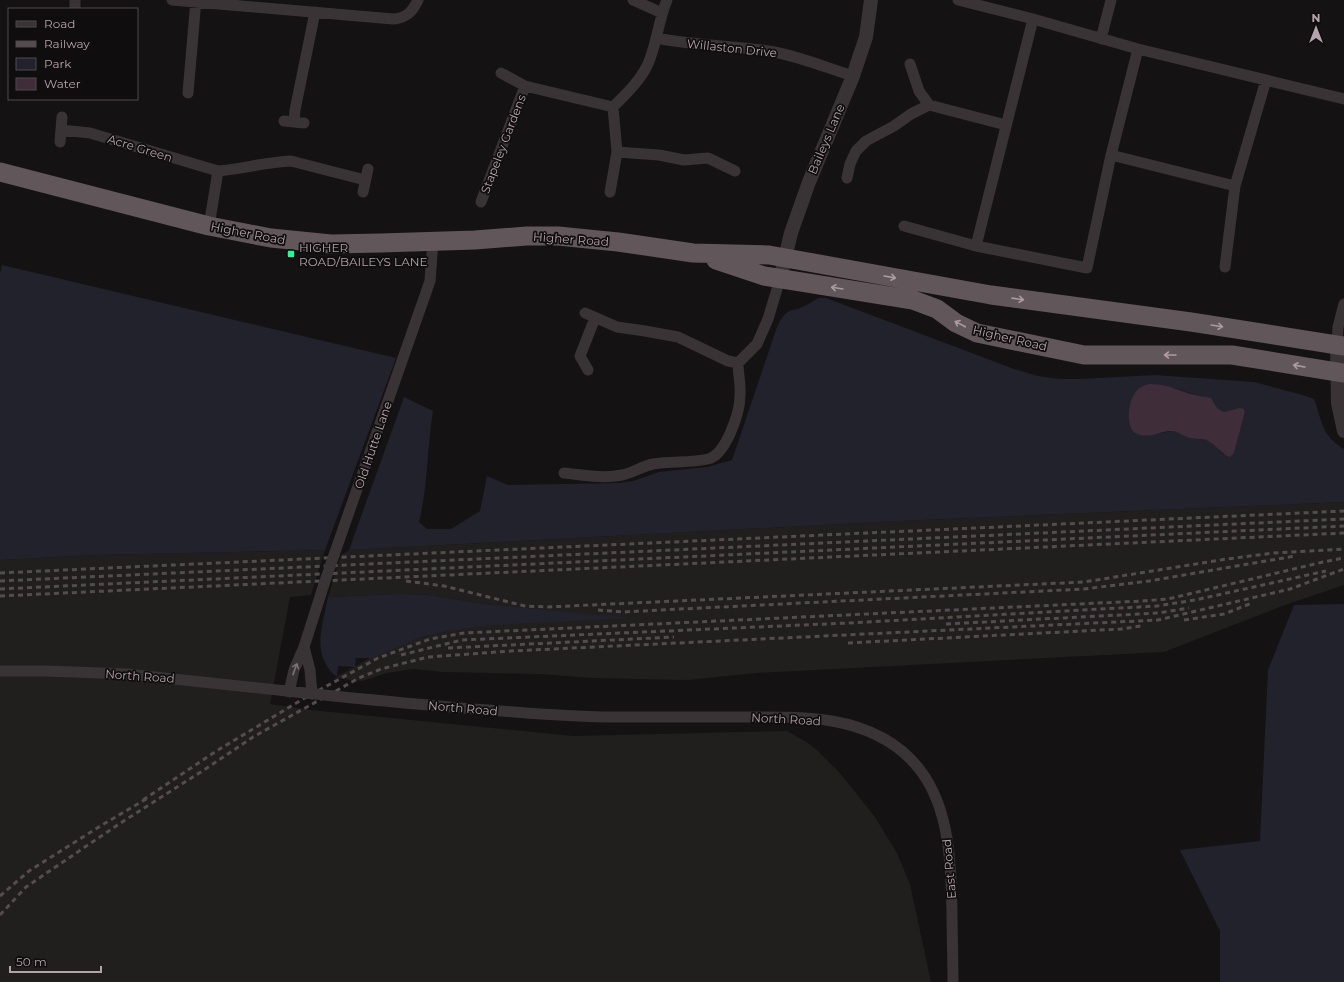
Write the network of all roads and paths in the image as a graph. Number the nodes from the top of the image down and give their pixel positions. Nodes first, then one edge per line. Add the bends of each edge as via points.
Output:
1 (172, 0) edge
2 (418, 0) edge
3 (633, 0) edge
4 (667, 0) edge
5 (871, 0) edge
6 (958, 0) edge
7 (1111, 0) edge
8 (196, 1) edge
9 (314, 12) junction
10 (662, 13) junction
11 (1033, 19) junction
12 (656, 38) junction
13 (1101, 39) junction
14 (1138, 49) junction
15 (910, 64) dead end
16 (501, 73) dead end
17 (853, 76) junction
18 (1266, 80) junction
19 (525, 86) junction
20 (188, 93) dead end
21 (1344, 99) edge
22 (929, 105) junction
23 (613, 107) junction
24 (62, 117) dead end
25 (294, 122) dead end
26 (1006, 125) junction
27 (61, 130) junction
28 (60, 142) dead end
29 (617, 152) junction
30 (1111, 155) junction
31 (368, 169) dead end
32 (218, 171) junction
33 (735, 171) dead end
34 (0, 172) edge
35 (847, 178) dead end
36 (365, 180) junction
37 (1235, 186) junction
38 (363, 192) dead end
39 (610, 192) dead end
40 (481, 202) dead end
41 (209, 226) junction
42 (904, 226) dead end
43 (433, 242) junction
44 (976, 246) junction
45 (693, 253) junction
46 (786, 258) junction
47 (1225, 267) dead end
48 (780, 279) junction
49 (1344, 304) edge
50 (1341, 346) edge
51 (738, 363) junction
52 (588, 370) dead end
53 (1341, 373) edge
54 (1344, 431) edge
55 (564, 473) dead end
56 (304, 647) junction
57 (0, 671) edge
58 (289, 692) junction
59 (309, 692) junction
60 (915, 763) joint
61 (953, 982) edge

1 - 8 street
2 - 9 street via 410,14 400,18
3 - 10 street
4 - 10 street
5 - 17 street, Baileys Lane via 866,37
6 - 11 street
7 - 13 street
8 - 9 street
8 - 20 street
9 - 25 street
10 - 12 street
11 - 13 street
11 - 26 street
12 - 17 street, Willaston Drive via 775,52
12 - 23 street via 647,66 634,86
13 - 14 street
14 - 18 street
14 - 30 street
15 - 22 street via 919,91
16 - 19 street, Stapeley Gardens
17 - 46 street, Baileys Lane via 809,182 791,233
18 - 21 street
18 - 37 street
19 - 23 street, Stapeley Gardens
19 - 40 street, Stapeley Gardens
22 - 26 street
22 - 35 street via 866,141 856,151
23 - 29 street
24 - 27 street
26 - 44 street
27 - 28 street
27 - 32 street, Acre Green via 90,133
29 - 33 street via 684,160 708,158
29 - 39 street
30 - 37 street
30 - 44 street via 1087,268
31 - 36 street
32 - 36 street, Acre Green via 291,161
32 - 41 street
34 - 41 highway, Higher Road
36 - 38 street
37 - 47 street
41 - 43 highway, Higher Road via 302,242
42 - 44 street
43 - 45 highway, Higher Road via 558,236
43 - 56 street, Old Hutte Lane, bridge via 430,281
45 - 46 highway, Higher Road via 769,255
45 - 48 highway, Higher Road
46 - 48 street, Baileys Lane
46 -> 50 highway, Higher Road via 991,295 1191,322
48 - 51 street via 768,319 757,344
53 -> 48 highway, Higher Road via 1232,355 1084,355 977,333 956,323 937,309 913,300
49 - 50 street via 1338,327
50 - 53 street
51 - 52 street via 678,337 617,327 590,316 580,356
51 - 55 street via 739,405 727,441 710,459 650,465 621,476
53 - 54 street via 1338,403
58 -> 56 street, Old Hutte Lane via 294,670
56 - 59 street via 310,670
57 - 58 street, North Road via 127,674
58 - 59 street, North Road
59 - 60 street, North Road, bridge via 375,701 569,716 778,717 831,721 876,734 900,749
60 - 61 street, East Road via 936,798 948,842

